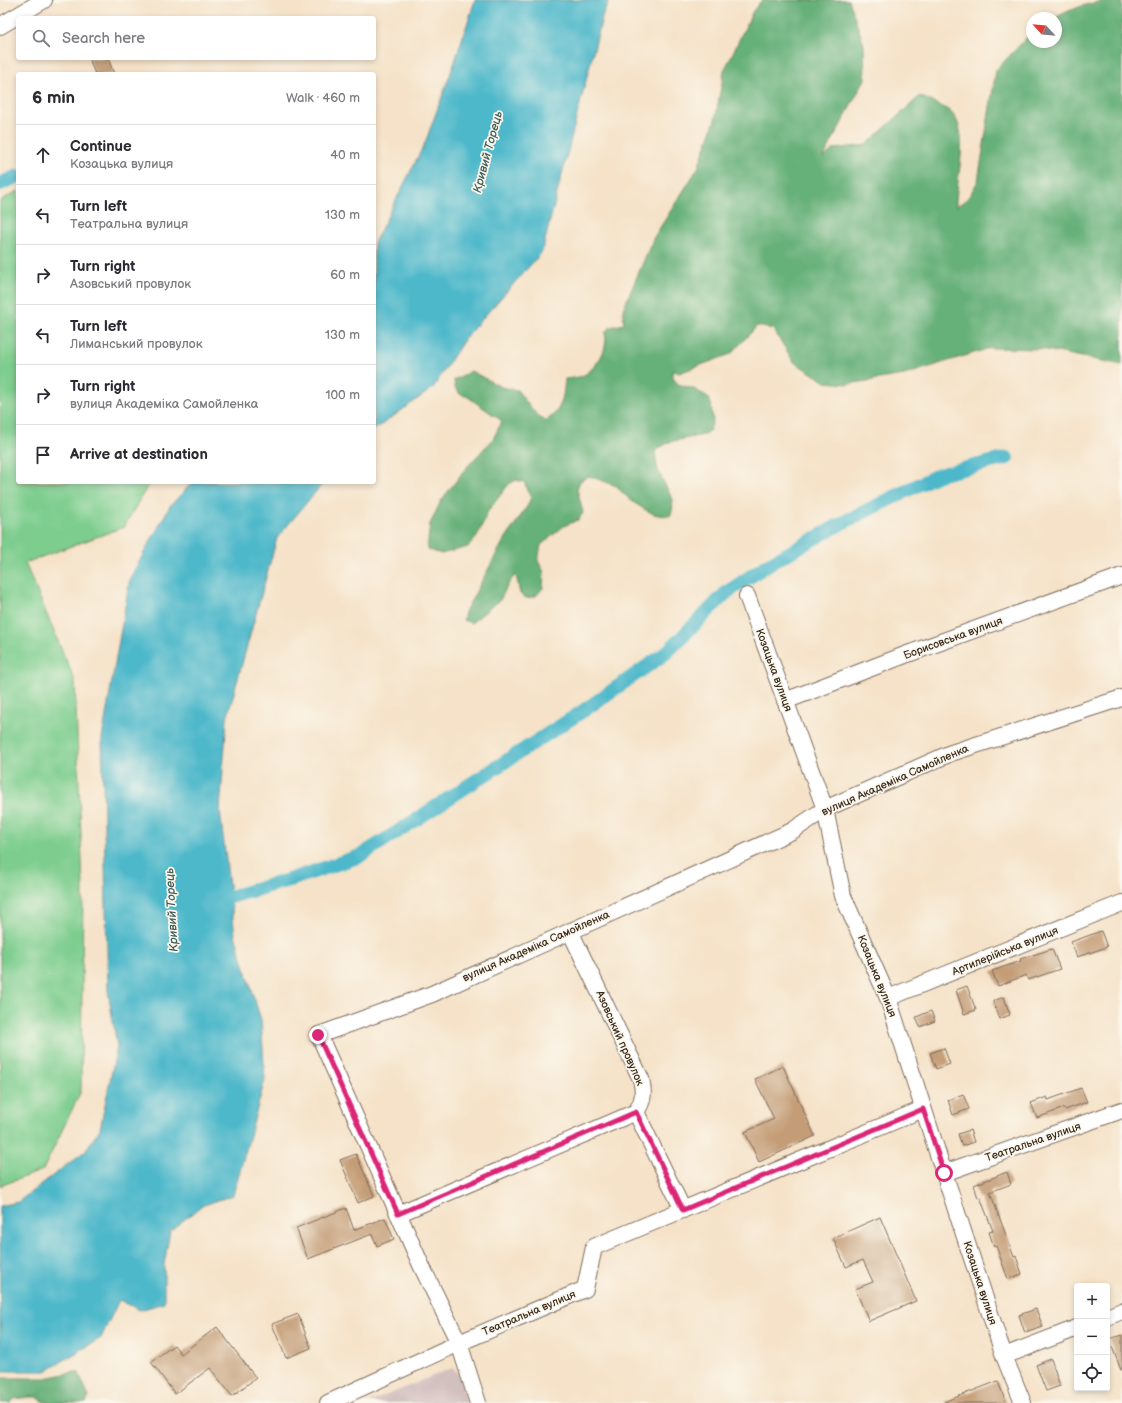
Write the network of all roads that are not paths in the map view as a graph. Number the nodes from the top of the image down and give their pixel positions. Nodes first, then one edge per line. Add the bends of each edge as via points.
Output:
1 (44, 0) edge
2 (17, 16) edge
3 (16, 17) edge
4 (0, 26) edge
5 (1122, 576) edge
6 (747, 596) dead end
7 (1122, 698) edge
8 (785, 701) junction
9 (825, 809) junction
10 (1122, 903) edge
11 (570, 931) junction
12 (888, 998) junction
13 (923, 1109) junction
14 (1122, 1110) edge
15 (636, 1112) junction
16 (944, 1173) junction
17 (683, 1210) junction
18 (398, 1214) junction
19 (1122, 1311) edge
20 (1110, 1316) edge
21 (1074, 1329) edge
22 (459, 1343) junction
23 (1004, 1356) junction
24 (328, 1403) edge
25 (478, 1403) edge
26 (1023, 1403) edge

1 - 2 street
3 - 4 street
5 - 8 street, Борисовська вулиця
6 - 8 street, Козацька вулиця
7 - 9 street, вулиця Академіка Самойленка via 951,753
8 - 9 street, Козацька вулиця
9 - 11 street, вулиця Академіка Самойленка via 792,831
9 - 12 street, Козацька вулиця via 843,896
10 - 12 street, Артилерійська вулиця
11 - 15 street, Азовський провулок via 641,1078 644,1092
11 - 18 street, вулиця Академіка Самойленка via 432,994 318,1035
12 - 13 street, Козацька вулиця
13 - 16 street, Козацька вулиця
13 - 17 street, Театральна вулиця
14 - 16 street, Театральна вулиця
15 - 17 street
15 - 18 street
16 - 23 street, Козацька вулиця
17 - 22 street, Театральна вулиця via 594,1247 585,1289
18 - 22 street, вулиця Академіка Самойленка
19 - 20 street
21 - 23 street
22 - 24 street, Театральна вулиця
22 - 25 street, вулиця Академіка Самойленка
23 - 26 street, Козацька вулиця

